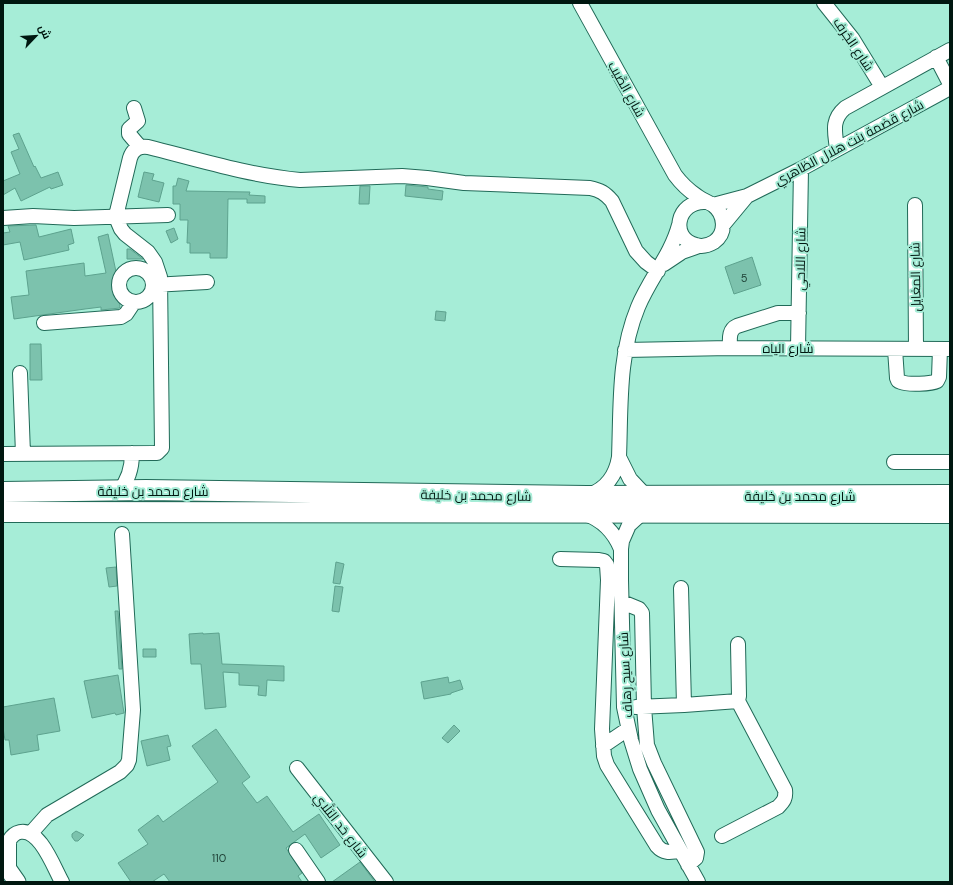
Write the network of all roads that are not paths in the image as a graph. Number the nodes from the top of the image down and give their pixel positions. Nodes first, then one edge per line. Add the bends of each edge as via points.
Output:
1 (580, 3) edge
2 (824, 3) edge
3 (950, 50) edge
4 (936, 57) junction
5 (950, 84) edge
6 (882, 88) junction
7 (950, 88) edge
8 (134, 108) dead end
9 (140, 147) junction
10 (837, 149) junction
11 (801, 169) junction
12 (675, 175) junction
13 (747, 196) junction
14 (709, 204) junction
15 (914, 205) dead end
16 (168, 215) dead end
17 (116, 216) junction
18 (3, 218) edge
19 (680, 221) junction
20 (723, 225) junction
21 (699, 246) junction
22 (659, 269) junction
23 (207, 282) dead end
24 (157, 285) junction
25 (134, 302) junction
26 (799, 313) junction
27 (44, 324) dead end
28 (730, 348) junction
29 (798, 348) junction
30 (895, 349) junction
31 (916, 349) junction
32 (945, 349) edge
33 (625, 350) junction
34 (20, 372) dead end
35 (3, 454) edge
36 (23, 454) junction
37 (132, 457) junction
38 (619, 457) junction
39 (894, 462) dead end
40 (950, 462) edge
41 (146, 490) junction
42 (120, 491) junction
43 (3, 492) edge
44 (950, 495) edge
45 (585, 505) junction
46 (644, 505) junction
47 (3, 512) edge
48 (950, 514) edge
49 (122, 534) dead end
50 (621, 549) junction
51 (560, 559) dead end
52 (614, 580) junction
53 (681, 588) dead end
54 (622, 602) junction
55 (738, 644) dead end
56 (738, 701) junction
57 (684, 705) junction
58 (644, 706) junction
59 (624, 707) junction
60 (628, 729) junction
61 (603, 746) junction
62 (297, 768) dead end
63 (31, 833) junction
64 (722, 836) dead end
65 (296, 850) dead end
66 (680, 850) junction
67 (688, 865) junction
68 (9, 872) edge
69 (62, 882) edge
70 (318, 882) edge
71 (386, 882) edge
72 (698, 882) edge

1 - 12 street, شارع الصَّيب
2 - 6 street, شارع الجُرف via 852,38
3 - 4 street
4 - 5 street
4 - 6 street
6 - 10 street via 840,113 835,123
7 - 10 street, شارع قضمة بنت هلال الظاهري
8 - 9 street via 138,121 129,129 129,134
9 - 17 street via 130,158
9 - 22 street via 285,179 402,176 464,183 590,188 606,194 612,201 636,251 646,262
10 - 11 street, شارع قضمة بنت هلال الظاهري
11 - 13 street, شارع قضمة بنت هلال الظاهري
11 - 26 street, شارع اللاحي
12 - 14 street, شارع الصَّيب via 689,190
12 - 19 street, شارع الصَّيب via 680,196
13 - 14 street, شارع قضمة بنت هلال الظاهري
13 - 20 street, شارع قضمة بنت هلال الظاهري
14 - 19 street via 693,204 684,211
14 - 20 street via 718,210
15 - 31 street, شارع المغايل
16 - 17 street
17 - 18 street
17 - 24 street via 125,234 152,257 158,270
19 - 21 street via 680,230 686,239
19 - 22 street via 674,243
20 - 21 street via 716,241
21 - 22 street via 674,256
22 - 33 street via 639,306
23 - 24 street
24 - 25 street via 148,298
24 - 25 street via 142,270 133,269 124,273 120,281 120,291 125,299
24 - 37 street via 162,448 157,453
25 - 27 street via 121,317
26 - 28 street via 778,313 734,327 730,333
26 - 29 street, شارع اللاحي
28 - 29 street, شارع الياه
28 - 33 street, شارع الياه
29 - 30 street, شارع الياه
30 - 31 street, شارع الياه
30 - 32 street via 897,378 902,383 937,381
31 - 32 street, شارع الياه
33 - 38 street
34 - 36 street
35 - 36 street
36 - 37 street
37 - 41 street via 136,473
37 - 42 street via 128,478
38 - 45 street via 615,472
38 - 46 street
39 - 40 street
41 - 42 highway, شارع محمد بن خليفة
41 - 45 highway, شارع محمد بن خليفة
42 - 43 highway, شارع محمد بن خليفة
44 - 46 highway, شارع محمد بن خليفة
45 - 46 highway, شارع محمد بن خليفة
45 - 47 highway, شارع محمد بن خليفة
45 - 50 street, شارع سيح رِهاف via 613,533
46 - 48 highway, شارع محمد بن خليفة
46 - 50 street, شارع سيح رِهاف via 629,525
49 - 63 street via 133,710 129,760 120,772 47,815
50 - 52 street, شارع سيح رِهاف
51 - 52 street via 604,561
52 - 54 street, شارع سيح رِهاف
52 - 61 street via 602,729
53 - 57 street
54 - 58 street via 639,609 643,617
54 - 59 street, شارع سيح رِهاف
55 - 56 street
56 - 57 street
56 - 64 street via 786,796 778,807
57 - 58 street
58 - 59 street
58 - 67 street via 650,753 697,852 696,858
59 - 60 street, شارع سيح رِهاف
60 - 61 street
60 - 66 street, شارع سيح رِهاف via 640,770
61 - 66 street via 607,765 657,846 661,851
62 - 71 street, شارع حَد التلَّاي
63 - 68 street via 18,832 11,838 8,846
63 - 69 street via 44,847
65 - 70 street
66 - 67 street, شارع سيح رِهاف
67 - 72 street, شارع سيح رِهاف

